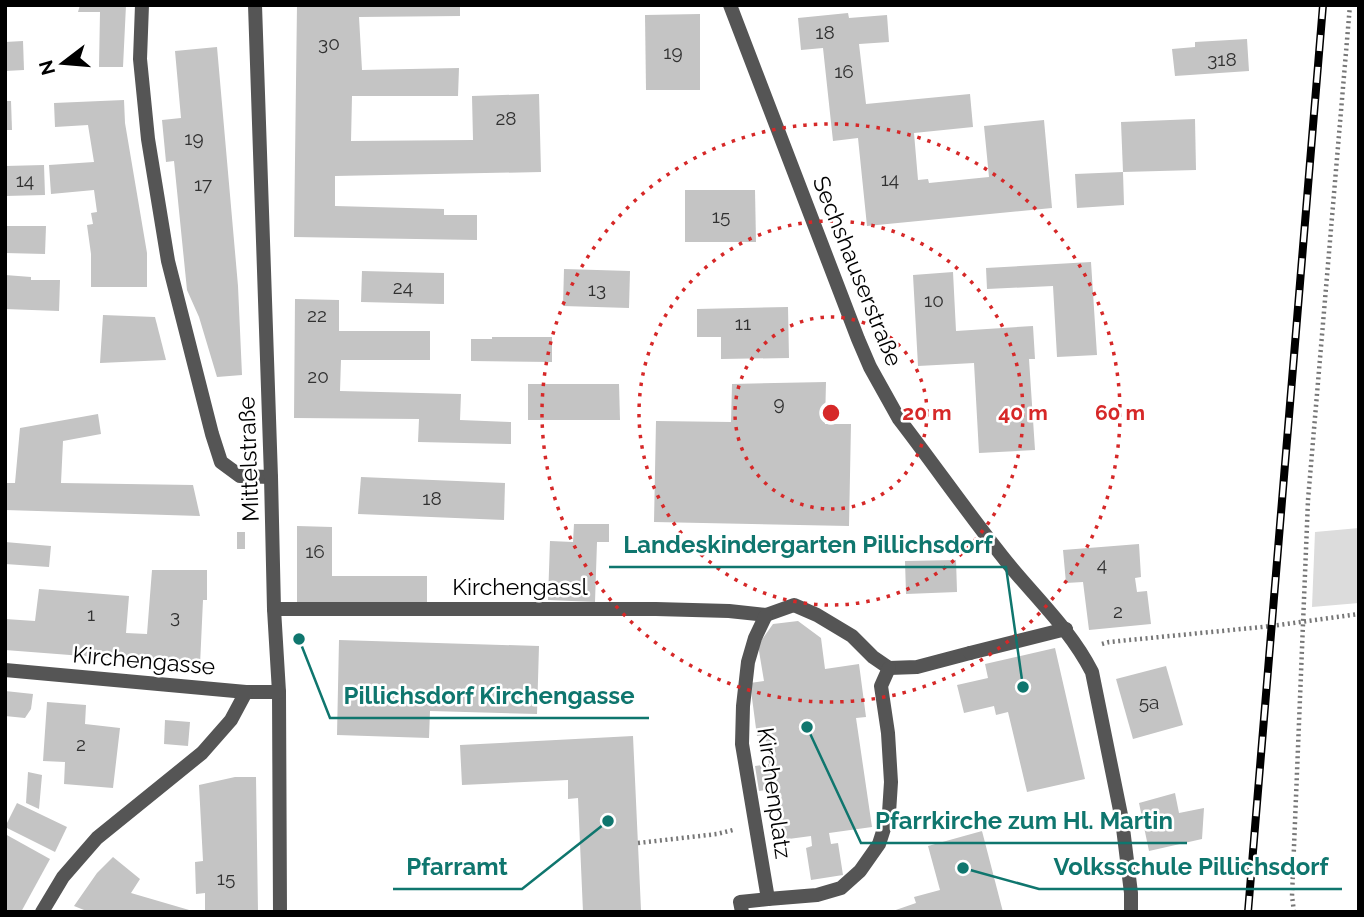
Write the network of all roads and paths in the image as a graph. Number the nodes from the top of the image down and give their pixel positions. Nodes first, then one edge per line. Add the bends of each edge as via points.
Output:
1 (142, 5) edge
2 (255, 5) edge
3 (730, 5) edge
4 (1350, 5) edge
5 (271, 477) junction
6 (274, 610) junction
7 (1359, 614) edge
8 (766, 615) junction
9 (1303, 620) junction
10 (1066, 629) junction
11 (1081, 650) junction
12 (889, 668) junction
13 (5, 670) edge
14 (246, 692) junction
15 (279, 692) junction
16 (755, 825) junction
17 (638, 843) dead end
18 (768, 899) junction
19 (42, 912) edge
20 (280, 912) edge
21 (742, 912) edge
22 (1131, 912) edge
23 (1294, 912) edge

1 - 5 street via 139,60 148,139 169,261 212,434 221,463 240,476
2 - 5 street, Mittelstraße
3 - 10 street, Sechshauserstraße via 875,376 899,418 1009,565
4 - 9 path via 1308,500
5 - 6 street, Mittelstraße
6 - 8 street, Kirchengassl via 656,609
6 - 15 street, Mittelstraße
7 - 9 path
8 - 12 street, Kirchengassl via 794,605 852,636
8 - 16 street, Kirchenplatz via 748,662 743,706 742,744
9 - 11 path via 1109,642
9 - 23 path
10 - 11 street, Sechshauserstraße
10 - 12 street via 917,667
11 - 22 street, Sechshauserstraße via 1092,672 1122,820
12 - 18 street via 881,686 891,782 879,844 841,888
13 - 14 street, Kirchengasse
14 - 15 street, Kirchengasse
14 - 19 street via 231,720 202,753 97,838 63,877
15 - 20 street, Mittelstraße
16 - 17 path
16 - 18 street, Kirchenplatz
18 - 21 street via 740,902

